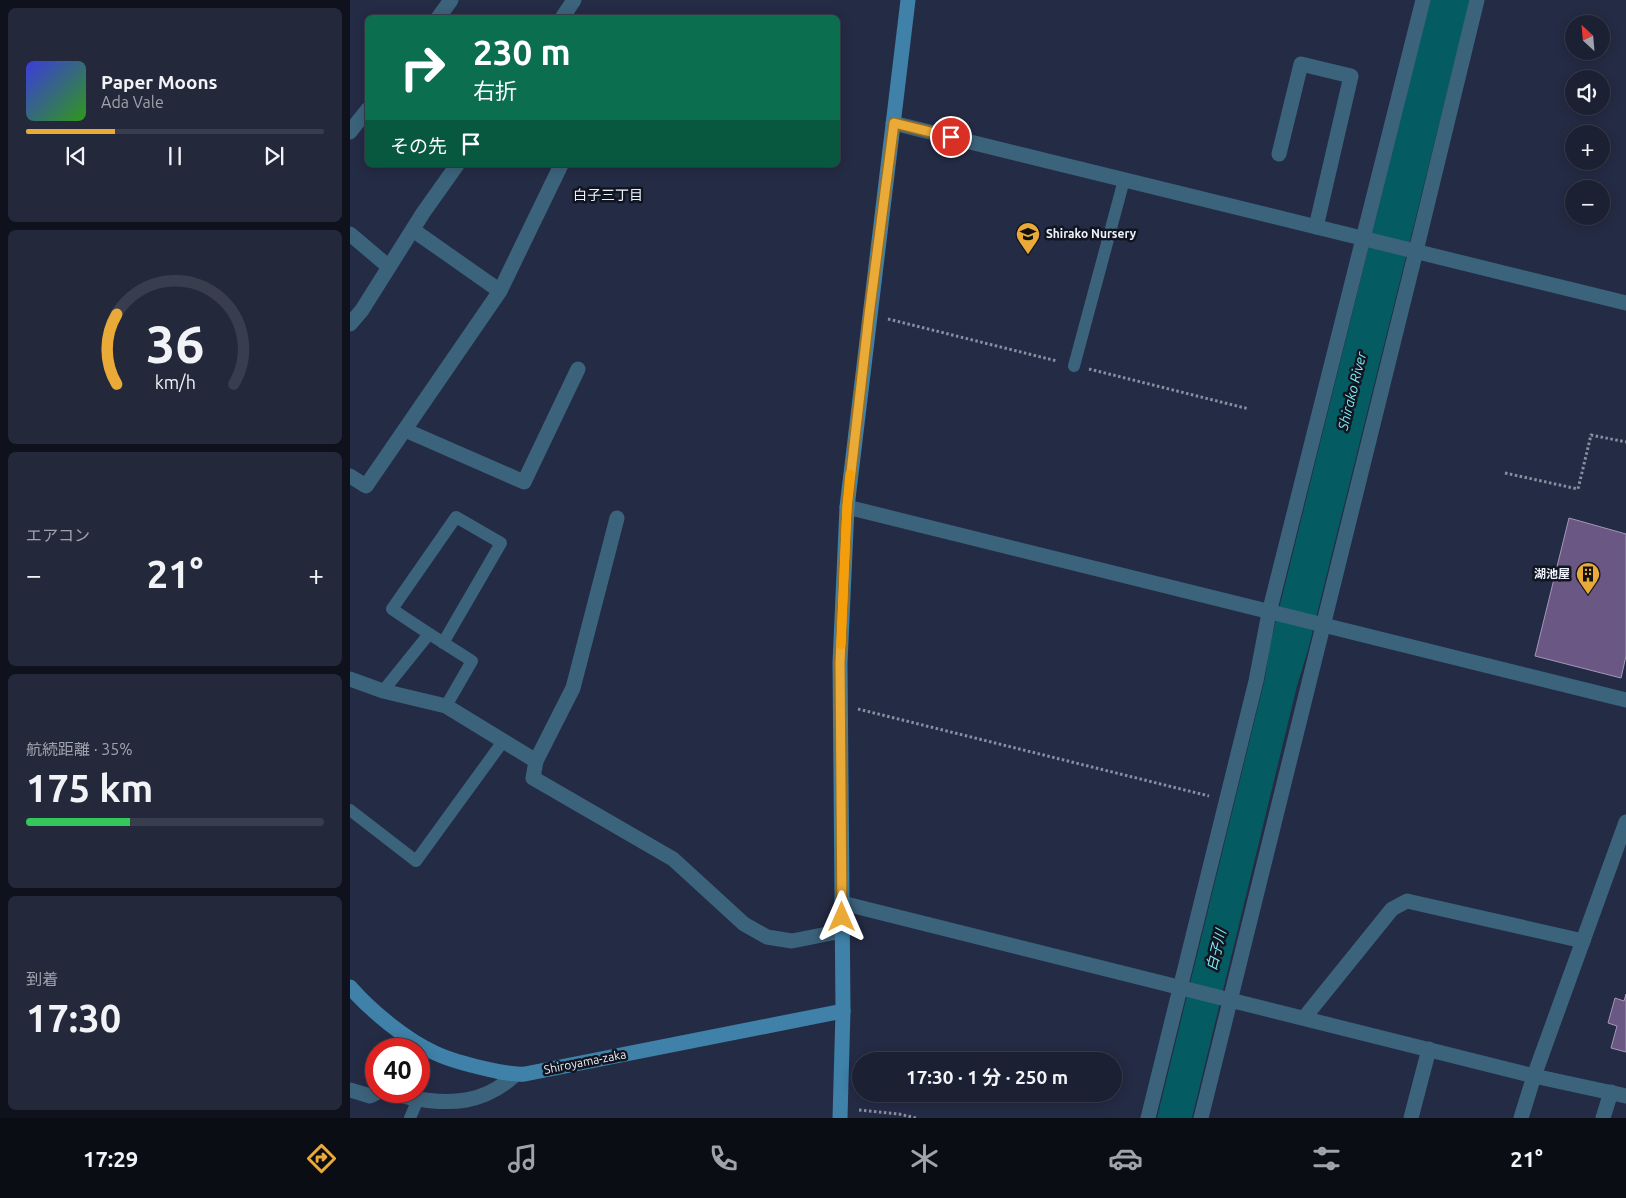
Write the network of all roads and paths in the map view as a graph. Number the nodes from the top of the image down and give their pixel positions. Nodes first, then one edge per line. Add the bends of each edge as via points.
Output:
1 (451, 0) edge
2 (574, 0) edge
3 (908, 0) edge
4 (1423, 0) edge
5 (1476, 0) edge
6 (440, 15) edge
7 (564, 15) edge
8 (365, 113) edge
9 (894, 123) junction
10 (350, 132) edge
11 (1280, 154) dead end
12 (456, 167) edge
13 (560, 167) edge
14 (1124, 180) junction
15 (1316, 227) junction
16 (412, 230) junction
17 (350, 234) edge
18 (1364, 239) junction
19 (1416, 251) junction
20 (389, 267) junction
21 (500, 291) junction
22 (1626, 303) edge
23 (350, 324) edge
24 (1074, 366) dead end
25 (578, 369) dead end
26 (404, 430) junction
27 (1626, 442) edge
28 (1505, 473) dead end
29 (350, 476) edge
30 (847, 507) junction
31 (617, 518) dead end
32 (1272, 614) junction
33 (1322, 626) junction
34 (429, 634) junction
35 (443, 643) junction
36 (350, 679) edge
37 (383, 692) junction
38 (1626, 700) edge
39 (840, 705) junction
40 (446, 706) junction
41 (504, 740) junction
42 (536, 761) junction
43 (1227, 800) junction
44 (350, 810) edge
45 (1626, 822) edge
46 (842, 903) junction
47 (842, 930) junction
48 (1583, 942) junction
49 (350, 988) edge
50 (1183, 988) junction
51 (1230, 999) junction
52 (842, 1010) junction
53 (1304, 1018) junction
54 (1429, 1049) junction
55 (515, 1075) junction
56 (1534, 1076) junction
57 (350, 1090) edge
58 (1611, 1092) junction
59 (365, 1094) edge
60 (1626, 1096) edge
61 (430, 1100) edge
62 (416, 1103) edge
63 (840, 1114) edge
64 (410, 1118) edge
65 (916, 1118) edge
66 (1148, 1118) edge
67 (1200, 1118) edge
68 (1411, 1118) edge
69 (1521, 1118) edge
70 (1603, 1118) edge

1 - 6 street
2 - 7 street
3 - 9 street
4 - 18 street
5 - 19 street
8 - 10 street
9 - 14 street
9 - 30 street
11 - 15 street via 1301,64 1351,76
12 - 16 street
13 - 21 street
14 - 15 street
14 - 24 lane
15 - 18 street
16 - 20 street
16 - 21 street
17 - 20 street
18 - 19 street
18 - 32 street
19 - 22 street
19 - 33 street
20 - 23 street
21 - 26 street
25 - 26 street via 524,482
26 - 29 street via 366,486
27 - 28 path via 1591,435 1578,489
30 - 32 street
30 - 39 street
31 - 42 street via 572,688
32 - 33 street
32 - 43 street
33 - 38 street
33 - 51 street
34 - 35 lane
34 - 35 lane via 392,609 456,517 501,543
34 - 37 lane
35 - 40 lane via 472,661
36 - 37 street
37 - 40 street
39 - 43 path
39 - 46 street
40 - 41 street
41 - 42 street
41 - 44 lane via 416,861
42 - 47 street via 532,778 673,859 744,924 767,937 792,941
43 - 50 street
45 - 48 street
46 - 47 street
46 - 50 street
47 - 52 street
48 - 53 street via 1407,901 1392,909
48 - 56 street
49 - 55 street, Shiroyama-zaka via 375,1012 434,1052 470,1066
50 - 51 street
50 - 66 street
51 - 53 street
51 - 67 street
52 - 55 street, Shiroyama-zaka
52 - 63 street
53 - 54 street
54 - 56 street
54 - 68 street
55 - 61 street via 506,1083 471,1100
56 - 58 street
56 - 69 street
57 - 59 street
58 - 60 street
58 - 70 street
62 - 64 lane
63 - 65 path via 899,1114

